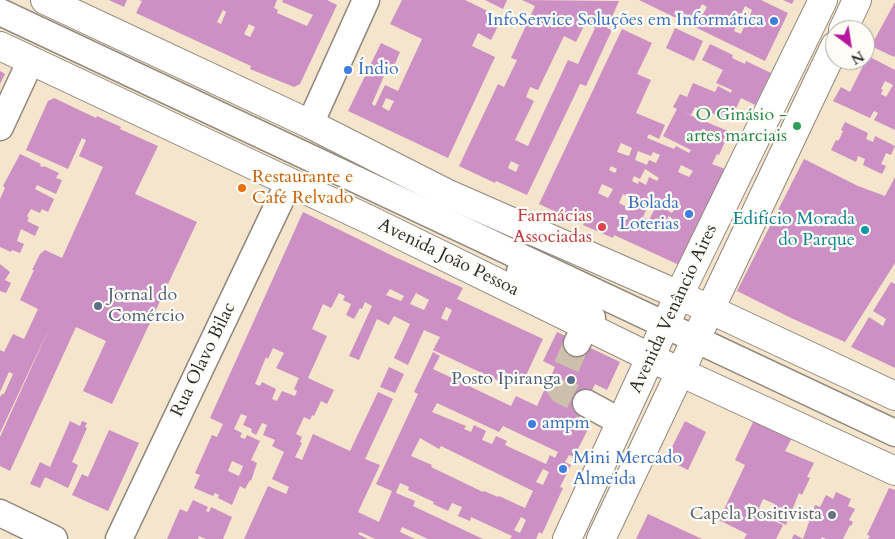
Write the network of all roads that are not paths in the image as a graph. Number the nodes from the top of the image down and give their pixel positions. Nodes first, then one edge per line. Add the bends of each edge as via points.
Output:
1 (366, 0) edge
2 (823, 0) edge
3 (857, 0) edge
4 (52, 2) edge
5 (0, 12) edge
6 (848, 20) edge
7 (0, 46) edge
8 (31, 60) junction
9 (825, 67) edge
10 (310, 124) junction
11 (0, 126) edge
12 (289, 182) junction
13 (436, 216) junction
14 (679, 295) junction
15 (710, 310) junction
16 (665, 325) junction
17 (695, 339) junction
18 (651, 357) junction
19 (680, 372) junction
20 (895, 396) edge
21 (586, 403) tunnel mouth
22 (621, 422) junction
23 (895, 433) edge
24 (895, 471) edge
25 (0, 513) edge
26 (54, 539) edge
27 (119, 539) edge
28 (567, 539) edge
29 (601, 539) edge

1 - 10 street
2 - 14 main road, Avenida Venâncio Aires
3 - 6 main road
4 - 10 main road
5 - 13 street
7 - 8 main road, Avenida João Pessoa
8 - 11 street
8 - 12 main road, Avenida João Pessoa
9 - 15 main road, Avenida Venâncio Aires
10 - 14 main road via 446,193
12 - 18 main road, Avenida João Pessoa via 582,334
12 - 27 street, Rua Olavo Bilac
13 - 14 street
13 - 16 street
13 - 18 street
14 - 15 main road
14 - 16 main road, Avenida Venâncio Aires
15 - 17 main road, Avenida Venâncio Aires
15 - 20 main road
16 - 17 street
16 - 18 main road, Avenida Venâncio Aires
17 - 19 main road, Avenida Venâncio Aires
17 - 23 street
18 - 19 main road, Avenida João Pessoa
18 - 22 main road, Avenida Venâncio Aires
19 - 24 main road, Avenida João Pessoa
19 - 29 main road, Avenida Venâncio Aires
21 - 22 street
22 - 28 main road, Avenida Venâncio Aires
25 - 26 street

